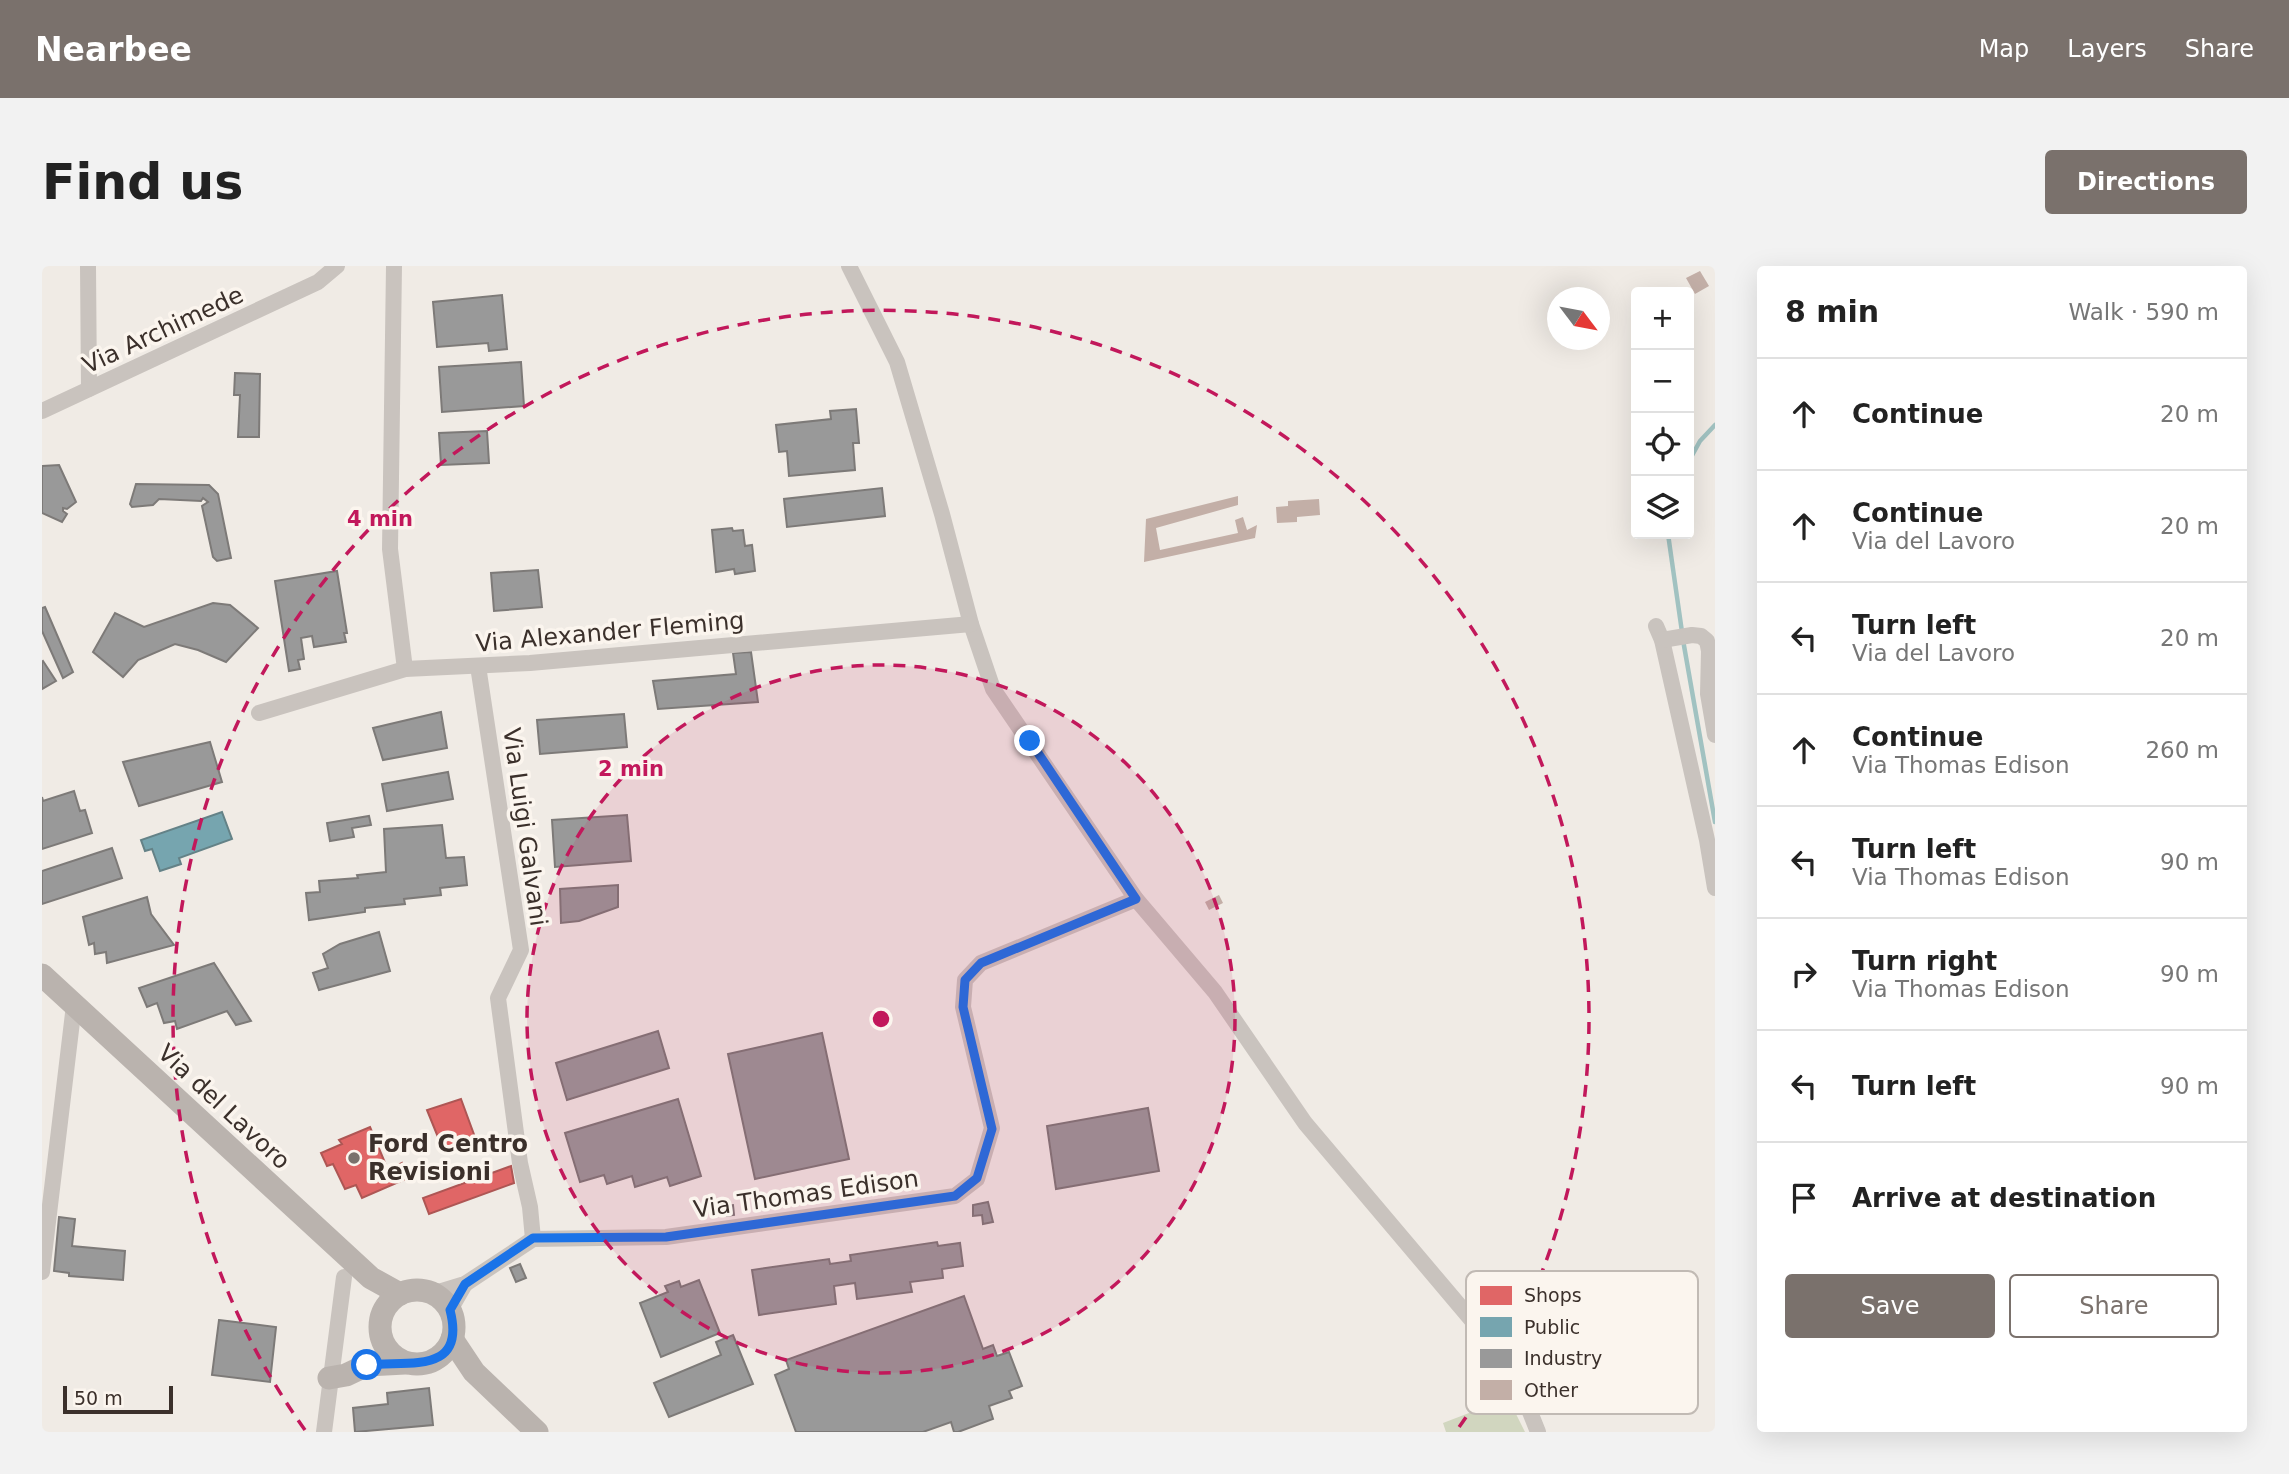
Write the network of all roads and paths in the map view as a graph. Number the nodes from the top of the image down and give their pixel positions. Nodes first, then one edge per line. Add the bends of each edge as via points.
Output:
1 (88, 266) edge
2 (337, 266) edge
3 (394, 266) edge
4 (849, 266) edge
5 (89, 389) junction
6 (42, 411) edge
7 (971, 624) junction
8 (478, 666) junction
9 (405, 669) junction
10 (259, 713) dead end
11 (1715, 735) edge
12 (1715, 888) edge
13 (1136, 899) junction
14 (42, 975) edge
15 (74, 1005) junction
16 (533, 1238) junction
17 (42, 1272) edge
18 (344, 1277) dead end
19 (465, 1284) junction
20 (429, 1292) junction
21 (450, 1310) junction
22 (388, 1311) junction
23 (1466, 1313) edge
24 (452, 1339) junction
25 (433, 1360) junction
26 (405, 1363) junction
27 (474, 1371) junction
28 (329, 1378) junction
29 (1531, 1414) edge
30 (324, 1432) edge
31 (537, 1432) edge
32 (1538, 1432) edge

1 - 5 street
2 - 5 street, Via Archimede via 318,282
3 - 9 street via 390,550
4 - 7 street via 897,362
5 - 6 street, Via Archimede
7 - 8 street, Via Alexander Fleming
7 - 13 street via 993,689
8 - 9 street, Via Alexander Fleming
8 - 16 street, Via Luigi Galvani via 521,950 498,998
9 - 10 street, Via Alexander Fleming
11 - 12 street via 1707,641 1701,636 1662,635
13 - 16 street, Via Thomas Edison via 981,963 965,980 963,1007 992,1129 977,1178 955,1196 666,1237
13 - 23 street via 1215,992 1305,1123
14 - 15 main road, Via del Lavoro
15 - 17 street
15 - 22 main road, Via del Lavoro via 371,1278
16 - 19 street
18 - 28 street
19 - 20 street
19 - 21 street
20 - 21 main road
20 - 22 main road via 414,1290
21 - 24 main road
22 - 26 main road via 384,1344
22 - 28 main road via 373,1346
24 - 25 main road via 445,1352
24 - 27 main road
25 - 26 main road
25 - 27 main road
26 - 28 main road via 367,1365
27 - 31 main road
28 - 30 street
29 - 32 street

